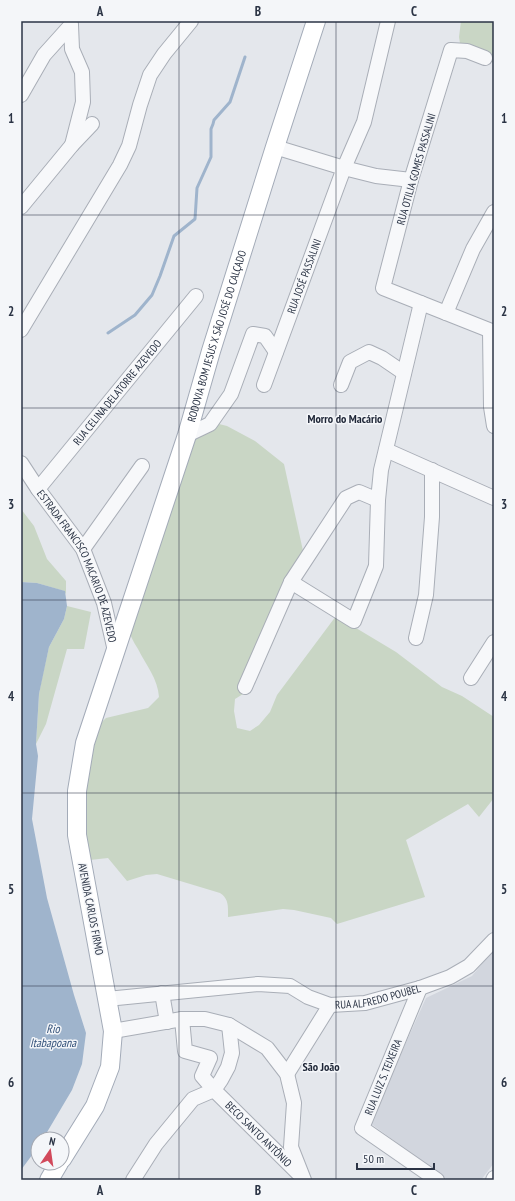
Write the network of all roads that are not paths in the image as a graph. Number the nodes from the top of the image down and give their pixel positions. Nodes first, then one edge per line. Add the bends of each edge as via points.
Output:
1 (191, 21) edge
2 (316, 21) edge
3 (388, 21) edge
4 (485, 58) dead end
5 (21, 95) edge
6 (92, 124) dead end
7 (72, 145) junction
8 (275, 147) junction
9 (344, 168) junction
10 (411, 180) junction
11 (21, 207) edge
12 (494, 212) edge
13 (196, 296) dead end
14 (421, 303) junction
15 (446, 313) junction
16 (21, 330) edge
17 (492, 331) edge
18 (276, 352) junction
19 (404, 374) junction
20 (264, 385) dead end
21 (341, 385) dead end
22 (494, 426) edge
23 (187, 435) junction
24 (386, 450) junction
25 (21, 463) edge
26 (142, 466) dead end
27 (432, 470) junction
28 (38, 489) junction
29 (494, 498) edge
30 (378, 500) junction
31 (83, 549) junction
32 (291, 582) junction
33 (416, 638) dead end
34 (494, 642) edge
35 (115, 651) junction
36 (471, 678) dead end
37 (245, 687) dead end
38 (494, 940) edge
39 (420, 988) junction
40 (162, 993) junction
41 (107, 999) junction
42 (330, 1005) junction
43 (182, 1019) junction
44 (167, 1022) junction
45 (229, 1025) junction
46 (113, 1031) junction
47 (287, 1074) junction
48 (214, 1090) junction
49 (70, 1147) edge
50 (54, 1171) edge
51 (304, 1179) edge
52 (48, 1180) edge
53 (133, 1180) edge
54 (437, 1180) edge

1 - 16 street via 150,75 129,146 120,165
2 - 8 main road, RODOVIA BOM JESUS X SÃO JOSÉ DO CALÇADO
3 - 9 street, RUA JOSÉ PASSALINI via 364,122
4 - 10 street, RUA OTILIA GOMES PASSALINI via 467,51 451,50
5 - 7 street via 44,55 71,25 72,49 82,72 83,102
6 - 7 street
7 - 11 street
8 - 9 street
8 - 23 main road, RODOVIA BOM JESUS X SÃO JOSÉ DO CALÇADO
9 - 10 street via 376,176
9 - 18 street, RUA JOSÉ PASSALINI
10 - 14 street, RUA OTILIA GOMES PASSALINI via 383,288
12 - 15 street via 473,249
13 - 28 street, RUA CELINA DELATORRE AZEVEDO
14 - 15 street
14 - 19 street
15 - 17 street
17 - 22 street via 491,408
18 - 20 street, RUA JOSÉ PASSALINI
18 - 23 street via 264,336 253,334 231,394 210,424
19 - 21 street via 369,352 350,362
19 - 24 street
23 - 35 main road, RODOVIA BOM JESUS X SÃO JOSÉ DO CALÇADO
24 - 27 street
24 - 30 street via 380,470
25 - 28 street, ESTRADA FRANCISCO MACARIO DE AZEVEDO
26 - 31 street
27 - 29 street
27 - 33 street via 432,517 426,595
28 - 31 street, ESTRADA FRANCISCO MACARIO DE AZEVEDO
30 - 32 street via 359,492 346,498
30 - 32 street via 376,566 354,621
31 - 35 street, ESTRADA FRANCISCO MACARIO DE AZEVEDO via 104,603
32 - 37 street
34 - 36 street
35 - 41 main road, AVENIDA CARLOS FIRMO via 85,743 76,791 77,835
38 - 39 street, RUA ALFREDO POUBEL via 469,966 450,977
39 - 42 street, RUA ALFREDO POUBEL via 365,1003
39 - 54 street, RUA LUIZ S. TEIXEIRA via 362,1128
40 - 41 street, RUA ALFREDO POUBEL
40 - 42 street, RUA ALFREDO POUBEL via 258,984 290,986 308,997
40 - 44 street
41 - 46 main road, AVENIDA CARLOS FIRMO
42 - 47 street
43 - 44 street
43 - 45 street via 205,1018
43 - 48 street, BECO SANTO ANTÔNIO via 185,1051 210,1058 202,1076
44 - 46 street
45 - 47 street via 267,1048
45 - 48 street via 232,1053 228,1067
46 - 49 main road, AVENIDA CARLOS FIRMO via 110,1067 96,1106
47 - 51 street via 294,1102 291,1147
48 - 51 street, BECO SANTO ANTÔNIO
48 - 53 street via 193,1099 156,1144
50 - 52 main road

